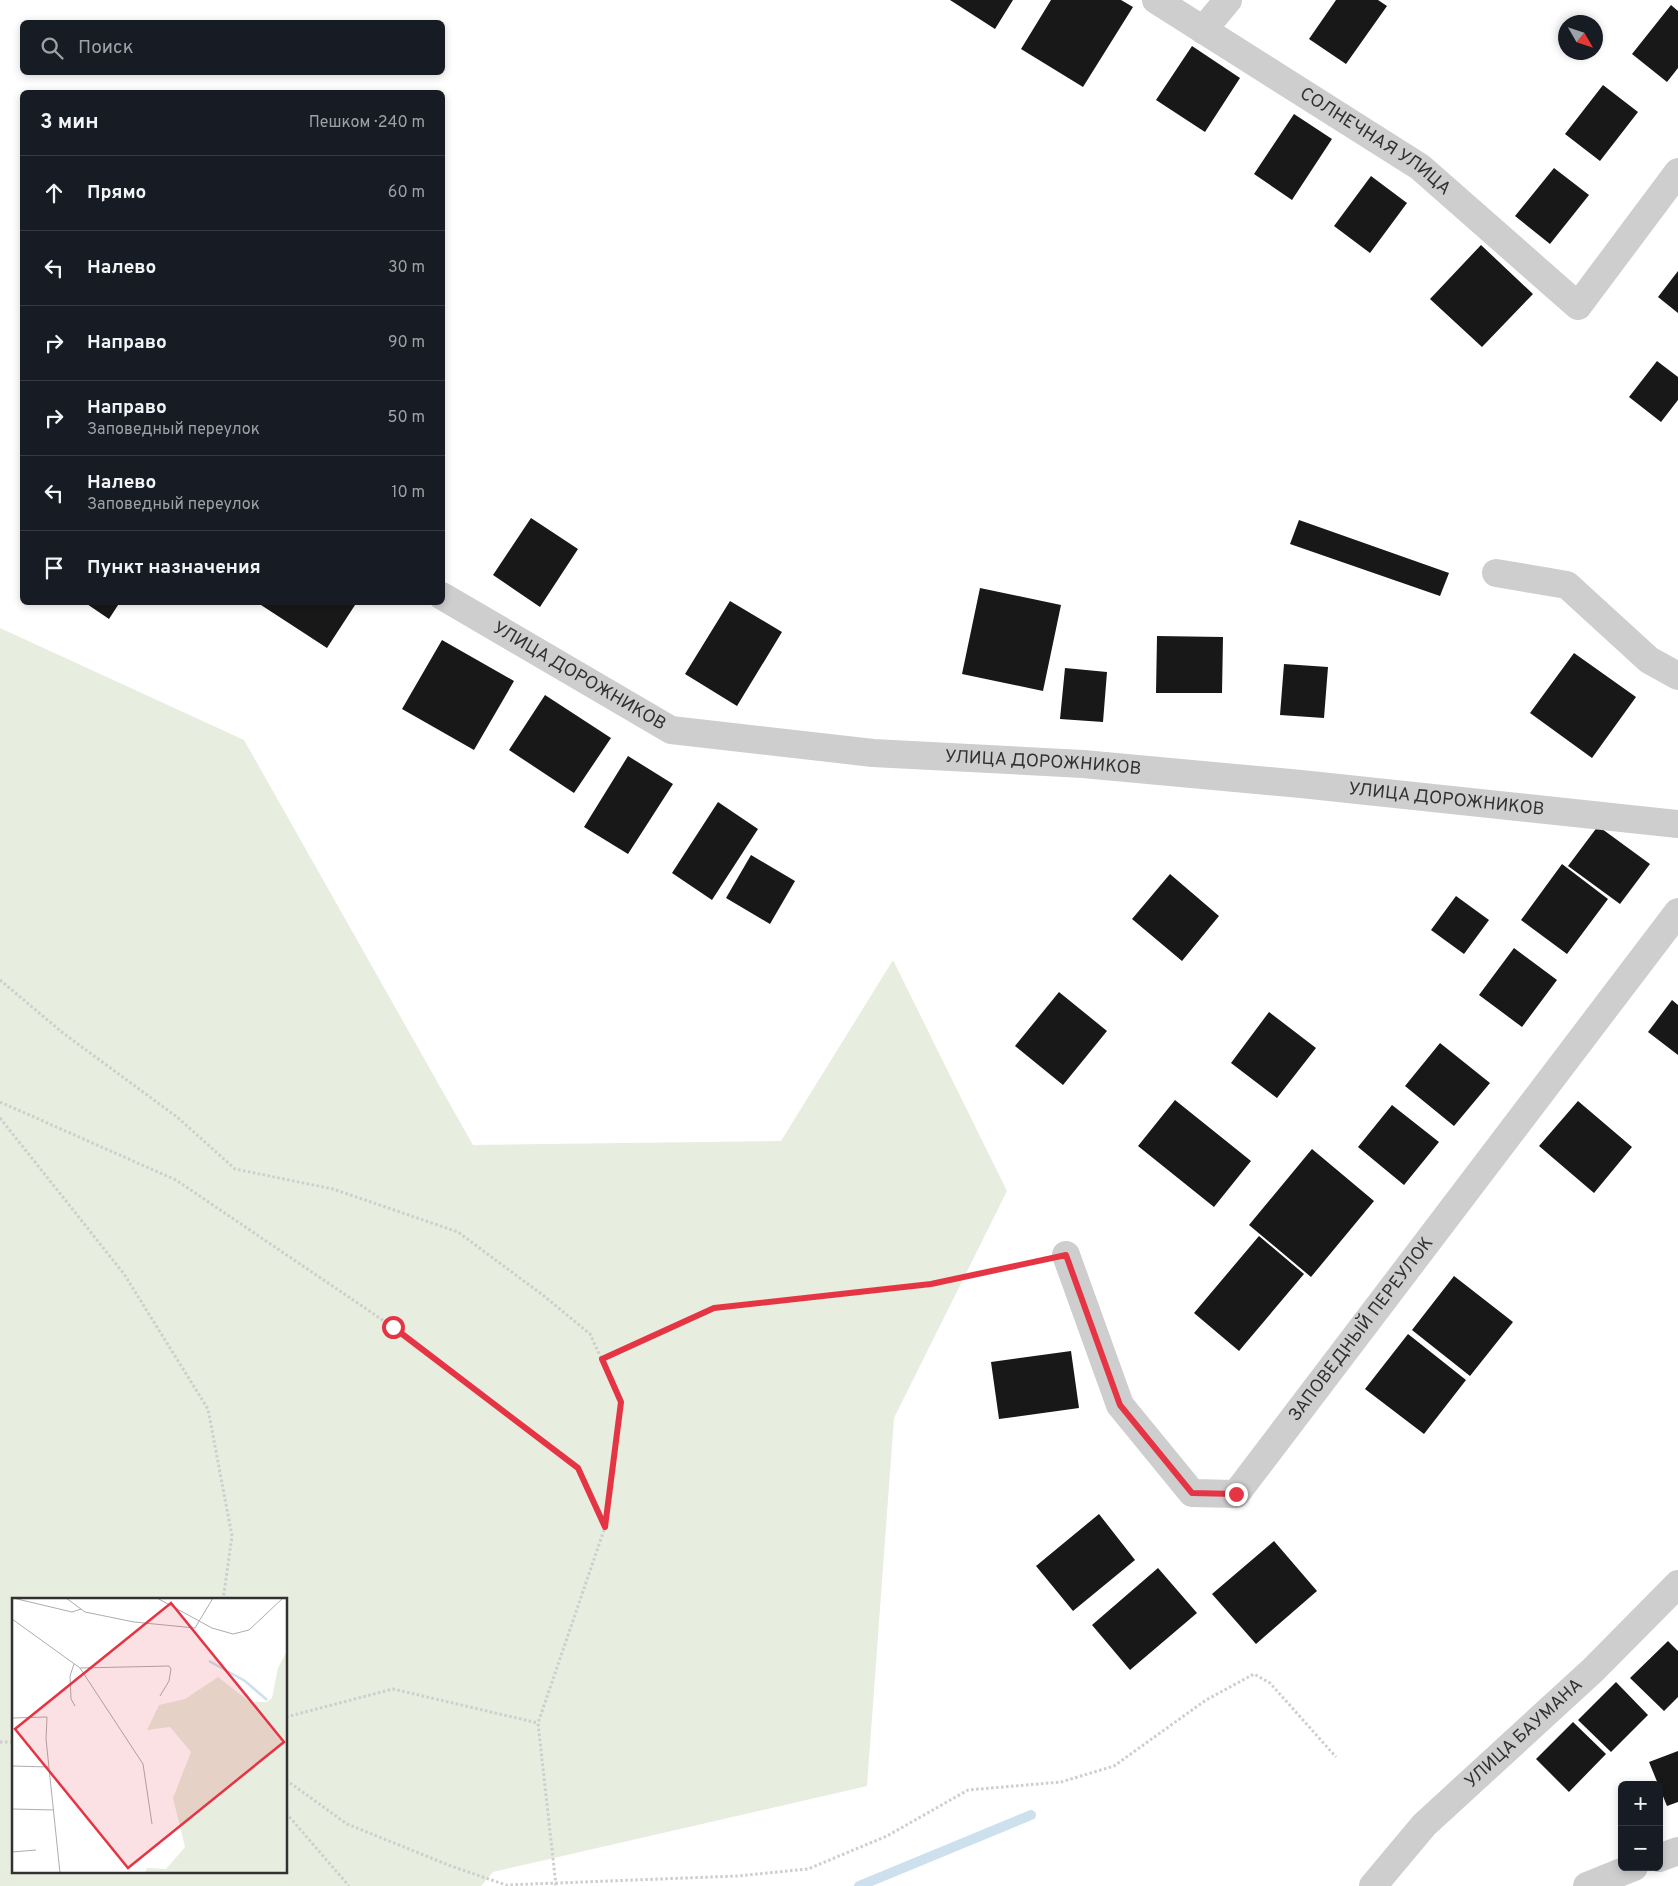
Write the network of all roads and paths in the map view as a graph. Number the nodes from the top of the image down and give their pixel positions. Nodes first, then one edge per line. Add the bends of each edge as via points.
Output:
1 (1156, 0) edge
2 (1228, 0) edge
3 (1203, 30) junction
4 (1678, 172) edge
5 (1496, 573) dead end
6 (445, 598) edge
7 (1678, 676) edge
8 (1678, 824) edge
9 (1678, 912) edge
10 (0, 980) edge
11 (0, 1102) edge
12 (0, 1118) edge
13 (1066, 1255) joint
14 (602, 1359) junction
15 (605, 1527) junction
16 (1678, 1584) edge
17 (223, 1598) edge
18 (288, 1716) edge
19 (538, 1723) junction
20 (1336, 1757) dead end
21 (288, 1781) edge
22 (288, 1815) edge
23 (1678, 1851) edge
24 (1663, 1857) edge
25 (1624, 1871) edge
26 (556, 1884) edge
27 (348, 1886) edge
28 (1374, 1886) edge
29 (1588, 1886) edge

1 - 3 street, СОЛНЕЧНАЯ УЛИЦА
2 - 3 street
3 - 4 street, СОЛНЕЧНАЯ УЛИЦА via 1420,167 1578,306
5 - 7 street via 1567,585 1649,660
6 - 8 street, УЛИЦА ДОРОЖНИКОВ via 671,730 873,753 1083,764 1301,784
9 - 13 street, ЗАПОВЕДНЫЙ ПЕРЕУЛОК via 1236,1494 1192,1493 1120,1405
10 - 14 path via 62,1033 177,1117 235,1169 333,1189 458,1232 590,1334
11 - 15 path via 176,1180 393,1327 578,1468
12 - 17 path via 124,1274 208,1409 232,1536
13 - 14 path via 931,1284 714,1308
14 - 15 path via 621,1402
15 - 19 path
16 - 28 street, УЛИЦА БАУМАНА via 1593,1670 1424,1825
18 - 19 path via 393,1689
19 - 26 path
20 - 26 path via 1270,1683 1254,1674 1206,1700 1114,1766 1061,1782 968,1790 887,1836 808,1869 737,1876
21 - 26 path via 348,1824 451,1866 506,1885
22 - 27 path
23 - 24 street
25 - 29 street

